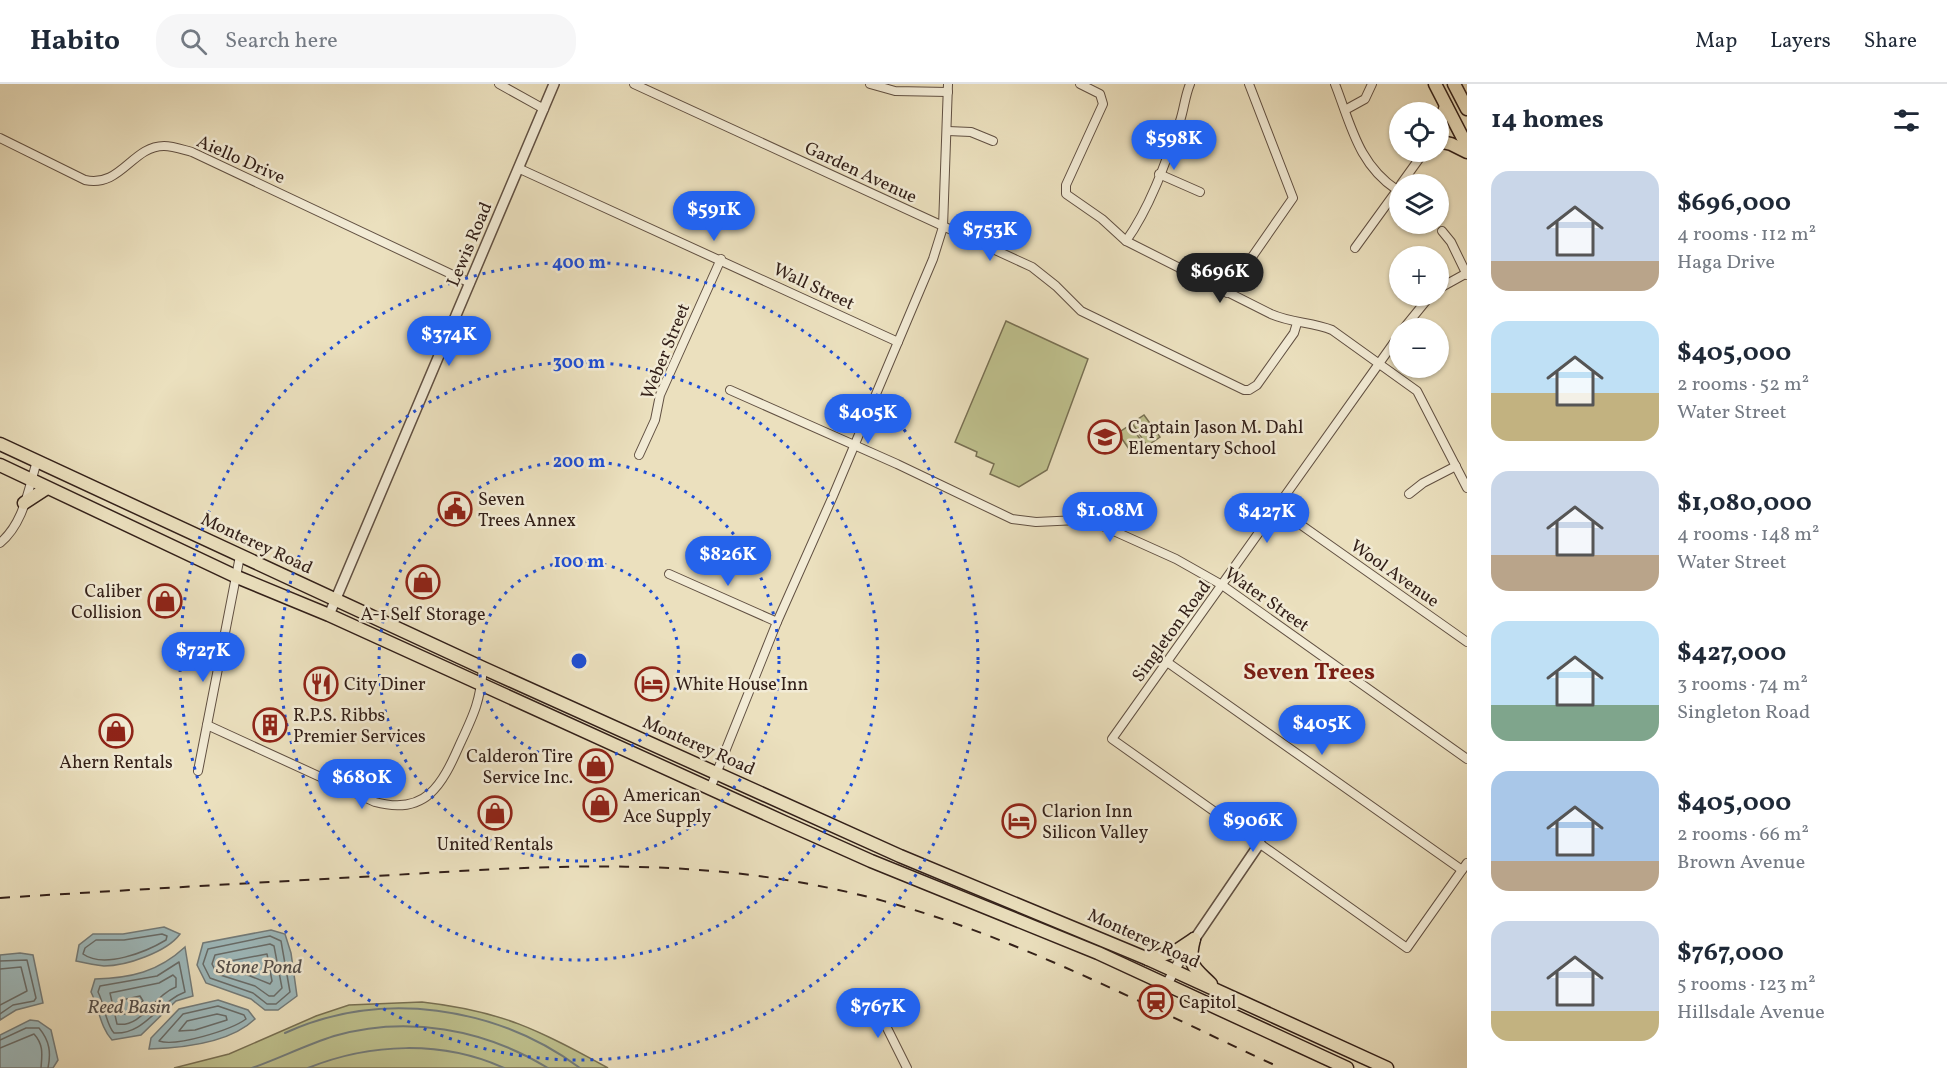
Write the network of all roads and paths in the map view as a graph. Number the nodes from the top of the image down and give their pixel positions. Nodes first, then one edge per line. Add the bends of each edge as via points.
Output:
1 (499, 84) edge
2 (554, 84) edge
3 (634, 84) edge
4 (870, 84) edge
5 (1080, 84) edge
6 (1190, 84) edge
7 (1249, 84) edge
8 (1335, 84) edge
9 (1372, 84) edge
10 (1435, 84) edge
11 (1454, 84) edge
12 (948, 88) edge
13 (1444, 102) edge
14 (544, 109) junction
15 (1467, 109) edge
16 (1345, 110) junction
17 (1449, 112) edge
18 (948, 131) junction
19 (0, 138) edge
20 (993, 141) dead end
21 (1449, 144) edge
22 (1467, 146) edge
23 (1467, 152) edge
24 (520, 169) junction
25 (1159, 174) junction
26 (1389, 180) edge
27 (1200, 192) dead end
28 (1389, 201) edge
29 (943, 227) junction
30 (1444, 234) edge
31 (1126, 241) junction
32 (1355, 248) dead end
33 (721, 259) junction
34 (1467, 274) edge
35 (1449, 283) edge
36 (470, 284) junction
37 (1227, 293) junction
38 (1422, 306) edge
39 (1412, 318) edge
40 (1297, 323) junction
41 (898, 342) junction
42 (1389, 349) edge
43 (1379, 363) junction
44 (730, 390) dead end
45 (0, 444) edge
46 (854, 447) junction
47 (639, 455) dead end
48 (37, 461) junction
49 (0, 465) edge
50 (1456, 466) junction
51 (31, 480) junction
52 (47, 488) junction
53 (1467, 488) edge
54 (1409, 494) dead end
55 (24, 503) junction
56 (1277, 508) junction
57 (0, 543) edge
58 (240, 556) junction
59 (669, 574) dead end
60 (237, 577) junction
61 (1222, 585) junction
62 (335, 600) junction
63 (329, 615) junction
64 (777, 622) junction
65 (1467, 642) edge
66 (1167, 663) junction
67 (483, 668) junction
68 (482, 684) junction
69 (207, 725) junction
70 (1467, 759) edge
71 (198, 771) dead end
72 (717, 773) junction
73 (710, 789) junction
74 (1260, 843) junction
75 (926, 867) junction
76 (1465, 867) edge
77 (921, 881) junction
78 (1194, 939) junction
79 (1148, 958) junction
80 (1174, 971) junction
81 (1167, 984) junction
82 (1216, 990) junction
83 (880, 1005) dead end
84 (907, 1068) edge
85 (1347, 1068) edge
86 (1387, 1068) edge

1 - 14 street
2 - 14 street, Lewis Road
3 - 29 street, Garden Avenue
4 - 12 street via 895,91
5 - 31 street via 1100,94 1103,104 1066,185 1066,194
6 - 25 street
7 - 37 street via 1293,198
8 - 16 street
9 - 16 street via 1365,99
10 - 13 main road
11 - 15 main road
12 - 18 street
14 - 24 street, Lewis Road
16 - 26 street via 1368,165
17 - 22 main road
18 - 20 street via 971,132
18 - 29 street
19 - 36 street, Aiello Drive via 96,182 109,179 142,154 163,146 192,152
21 - 23 main road
24 - 33 street, Wall Street
24 - 36 street, Lewis Road
25 - 27 street
25 - 31 street
28 - 32 street
29 - 40 street, Garden Avenue via 1032,267 1081,311 1244,390 1257,385
29 - 41 street
30 - 34 street
31 - 37 street
33 - 41 street, Wall Street
33 - 47 street, Weber Street via 660,395
34 - 35 street
36 - 62 street, Lewis Road
37 - 40 street
38 - 39 street
40 - 43 street via 1319,324 1332,330
41 - 46 street
42 - 43 street, Singleton Road
43 - 50 street via 1417,392
43 - 56 street, Singleton Road
44 - 46 street, Water Street
45 - 48 main road, Monterey Road
46 - 61 street, Water Street via 1012,519 1078,520 1103,526
46 - 64 street
48 - 51 street
48 - 58 main road, Monterey Road
49 - 51 main road, Monterey Road
50 - 53 street
50 - 54 street
51 - 52 main road, Monterey Road
51 - 55 street
52 - 55 main road
52 - 60 main road, Monterey Road
55 - 57 street via 15,528
56 - 61 street, Singleton Road
56 - 65 street, Wool Avenue
58 - 60 street
58 - 62 main road, Monterey Road
59 - 64 street
60 - 63 main road, Monterey Road
60 - 69 street
61 - 66 street, Singleton Road
61 - 70 street, Water Street
62 - 63 street, Lewis Road
62 - 67 main road, Monterey Road
63 - 68 main road, Monterey Road
64 - 72 street
66 - 74 street, Singleton Road via 1112,739
66 - 76 street
67 - 68 street
67 - 72 main road, Monterey Road
68 - 69 street via 480,699 439,786 429,796 402,806 375,802
68 - 73 main road, Monterey Road
69 - 71 street
72 - 73 street
72 - 75 main road, Monterey Road
73 - 77 main road, Monterey Road
74 - 76 street via 1407,948
74 - 78 street
75 - 77 main road
75 - 79 main road, Monterey Road
77 - 81 main road, Monterey Road
78 - 79 main road via 1176,951
78 - 80 street
78 - 82 main road via 1191,964
79 - 80 main road, Monterey Road
80 - 81 street
80 - 82 main road, Monterey Road
81 - 85 main road, Monterey Road
82 - 86 main road, Monterey Road
83 - 84 street via 881,1016

